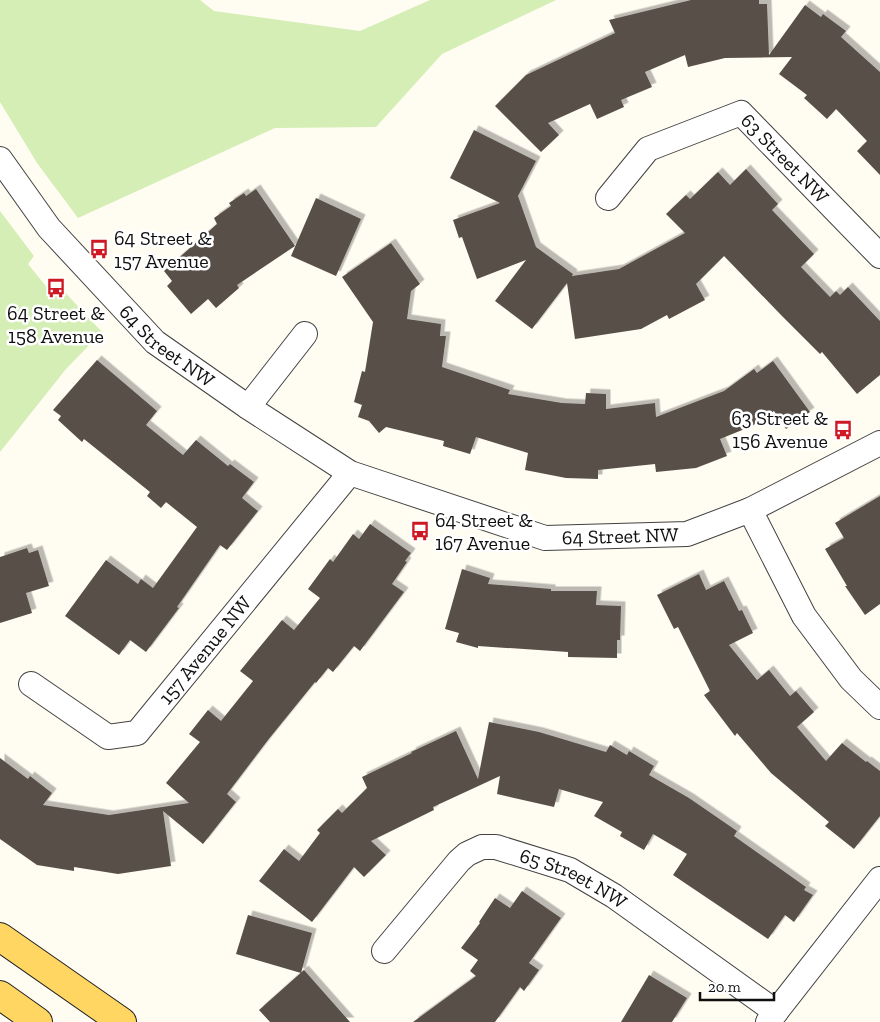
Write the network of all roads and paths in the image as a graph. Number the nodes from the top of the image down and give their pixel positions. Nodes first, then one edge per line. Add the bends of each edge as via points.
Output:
1 (0, 159) edge
2 (608, 198) dead end
3 (880, 256) edge
4 (305, 334) dead end
5 (248, 407) junction
6 (880, 443) edge
7 (350, 473) junction
8 (750, 510) junction
9 (31, 684) dead end
10 (880, 706) edge
11 (880, 879) edge
12 (0, 937) edge
13 (384, 952) dead end
14 (0, 995) edge
15 (772, 1017) edge
16 (38, 1022) edge
17 (122, 1022) edge

1 - 5 street, 64 Street NW via 49,228 155,342
2 - 3 street, 63 Street NW via 648,149 741,113
4 - 5 street
5 - 7 street, 64 Street NW
6 - 8 street, 64 Street NW
7 - 8 street, 64 Street NW via 545,538 687,534
7 - 9 street, 157 Avenue NW via 137,733 108,737
8 - 10 street via 804,616 851,679
11 - 15 street
12 - 17 main road
13 - 15 street, 65 Street NW via 459,861 482,847 496,847 570,870 605,891
14 - 16 main road

